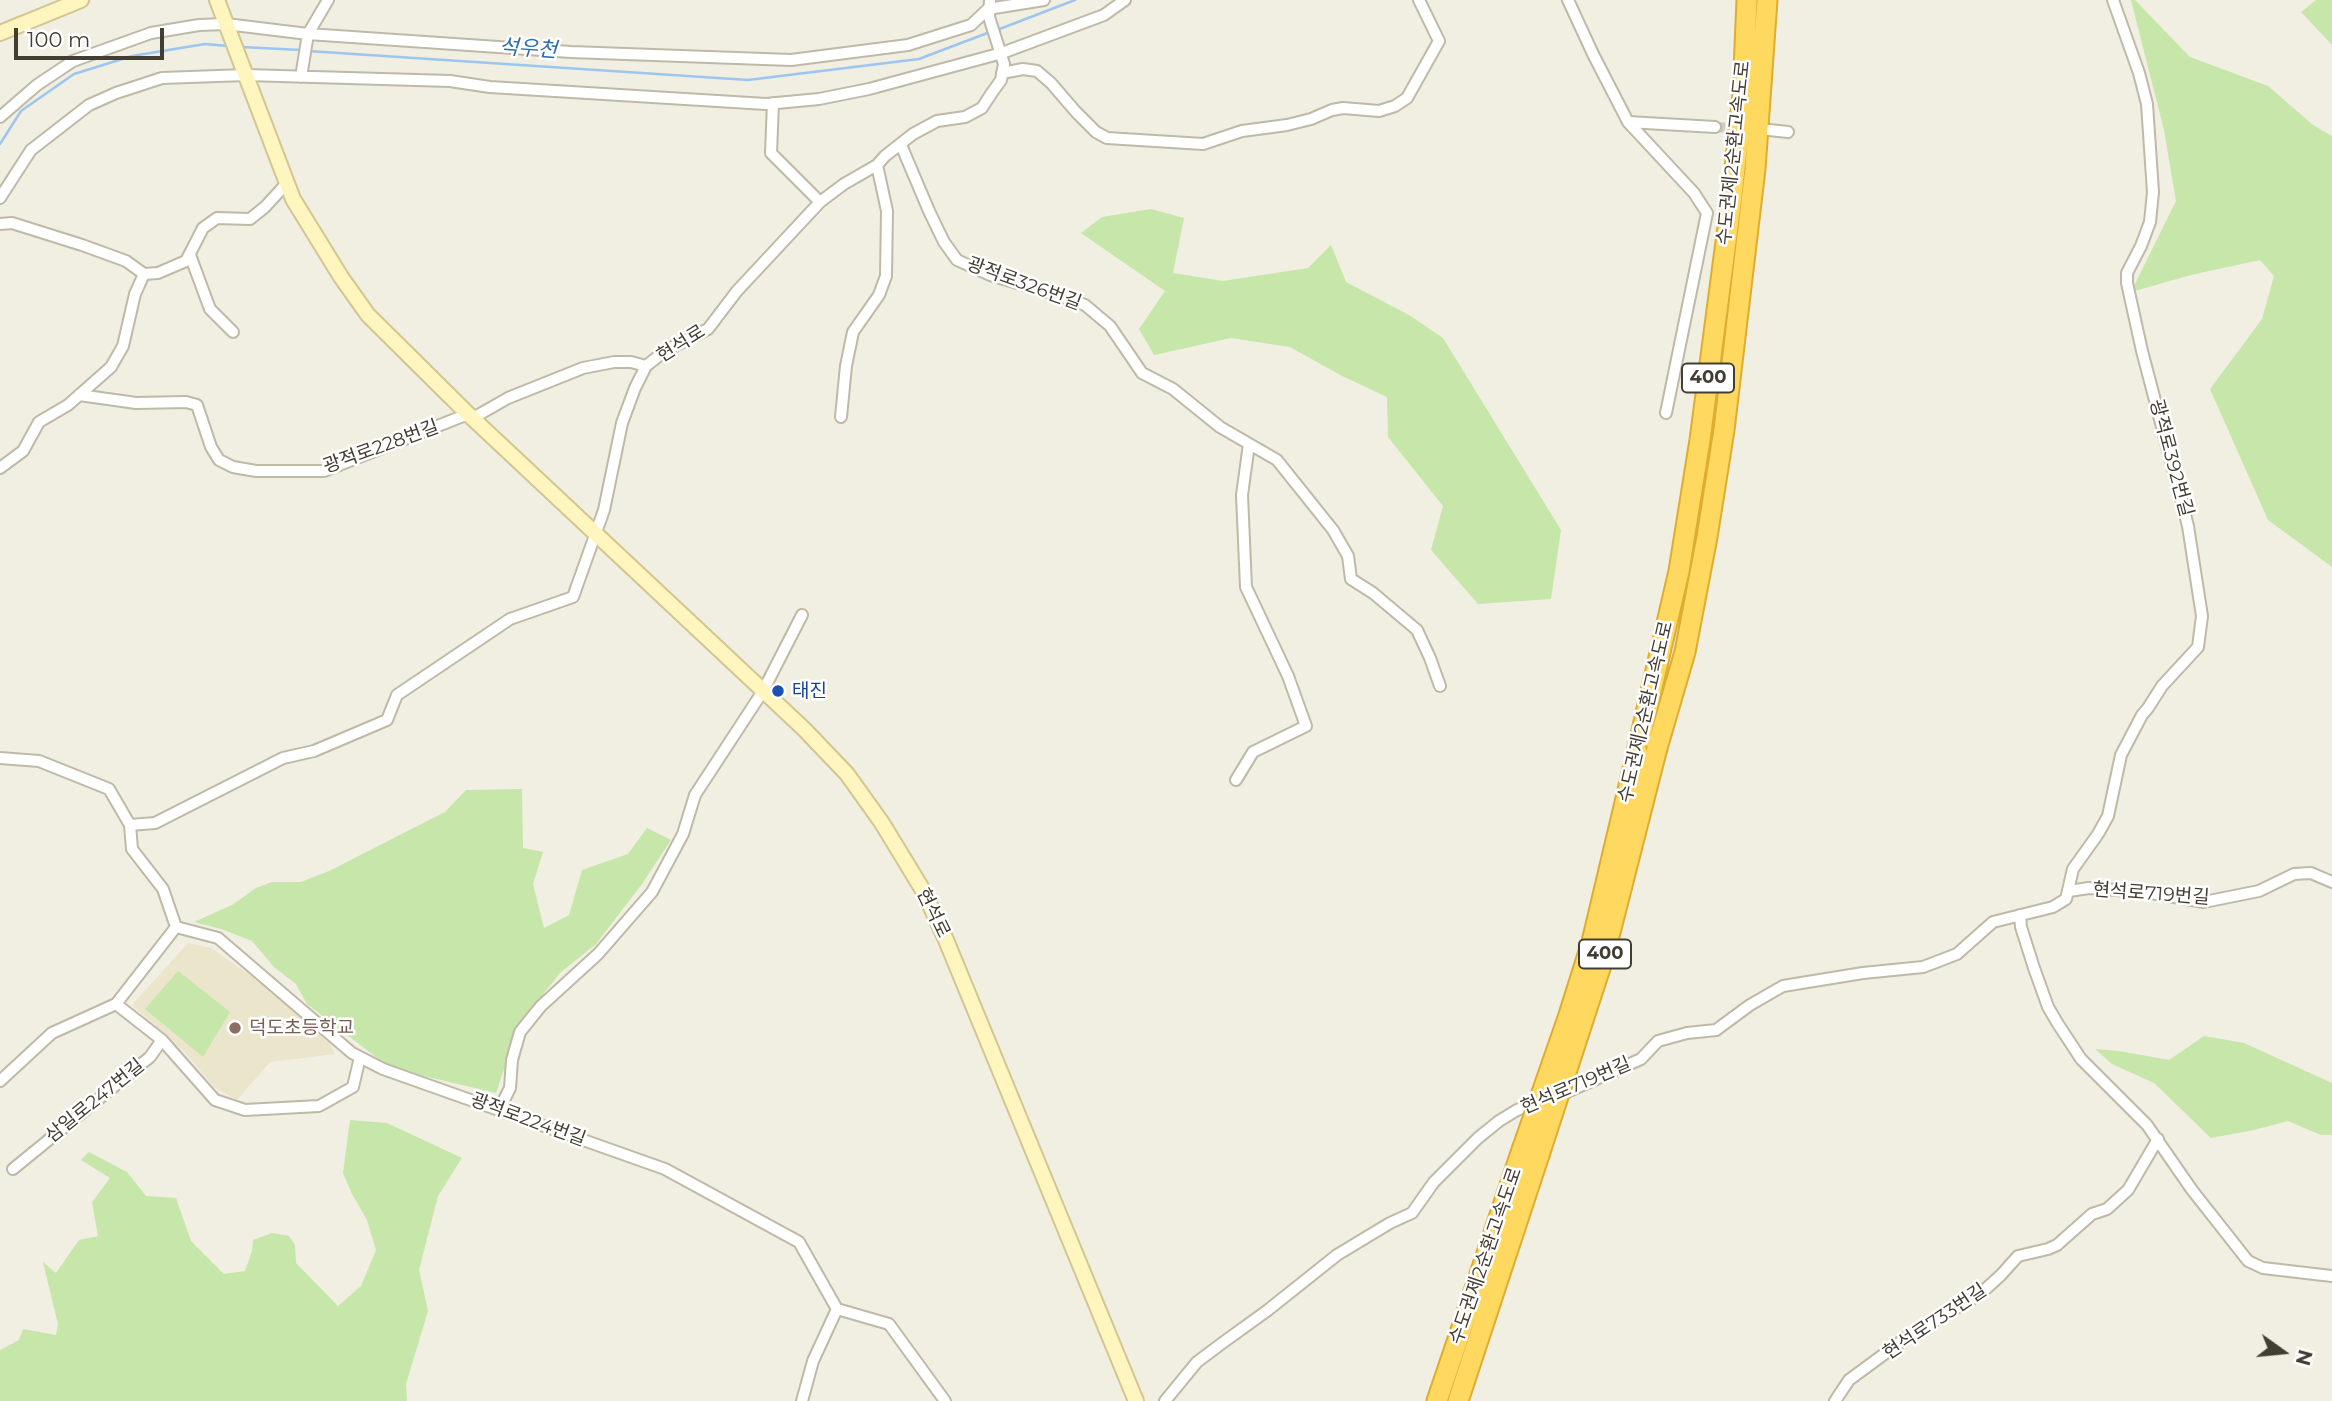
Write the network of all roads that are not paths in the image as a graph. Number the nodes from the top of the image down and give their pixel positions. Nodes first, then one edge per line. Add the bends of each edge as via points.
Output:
1 (81, 0) edge
2 (328, 0) edge
3 (1044, 0) edge
4 (1125, 0) edge
5 (1419, 0) edge
6 (1568, 0) edge
7 (1746, 0) edge
8 (1767, 0) edge
9 (2113, 0) edge
10 (217, 2) edge
11 (1013, 2) edge
12 (989, 9) edge
13 (226, 24) junction
14 (0, 33) edge
15 (308, 34) junction
16 (1002, 53) junction
17 (244, 72) junction
18 (1002, 73) junction
19 (300, 77) junction
20 (773, 103) junction
21 (0, 117) edge
22 (1628, 122) junction
23 (1715, 127) tunnel mouth
24 (1769, 130) dead end
25 (1788, 132) dead end
26 (901, 145) junction
27 (877, 165) junction
28 (286, 184) junction
29 (0, 198) edge
30 (820, 202) junction
31 (0, 224) edge
32 (190, 255) junction
33 (144, 275) junction
34 (233, 332) dead end
35 (646, 366) junction
36 (79, 396) junction
37 (1667, 414) dead end
38 (471, 416) junction
39 (841, 416) dead end
40 (1249, 444) junction
41 (0, 468) edge
42 (595, 533) junction
43 (802, 615) dead end
44 (1440, 687) dead end
45 (763, 691) junction
46 (1647, 750) junction
47 (0, 758) edge
48 (1236, 780) dead end
49 (130, 825) junction
50 (2332, 882) edge
51 (2069, 891) junction
52 (2020, 915) junction
53 (176, 927) junction
54 (116, 1004) junction
55 (162, 1040) junction
56 (360, 1057) junction
57 (0, 1081) edge
58 (499, 1110) junction
59 (2158, 1139) junction
60 (1531, 1152) junction
61 (13, 1169) dead end
62 (2332, 1276) edge
63 (837, 1309) junction
64 (802, 1401) edge
65 (945, 1401) edge
66 (1136, 1401) edge
67 (1165, 1401) edge
68 (1435, 1401) edge
69 (1458, 1401) edge
70 (1835, 1401) edge

1 - 14 street
2 - 15 street
3 - 11 street
4 - 16 street via 1104,15
5 - 18 street via 1438,41 1406,98 1395,106 1380,111 1332,110 1203,144 1107,138 1037,71
6 - 22 street
7 - 46 highway, 수도권제2순환고속도로 / 400 via 1735,171 1700,440
8 - 46 highway, 수도권제2순환고속도로 / 400 via 1755,169 1707,537 1685,652
9 - 51 street, 광적로392번길 via 2147,104 2153,192 2150,222 2127,273 2127,284 2188,526 2202,617 2198,647 2162,686 2121,755 2108,816 2073,869
10 - 13 street
11 - 12 street
12 - 15 street via 971,25 908,45 791,60 571,52
12 - 16 street
13 - 15 street
13 - 17 street, 현석로
13 - 21 street via 151,33 73,61
15 - 19 street
16 - 18 street
16 - 20 street via 869,89
17 - 19 street
17 - 28 street, 현석로
17 - 29 street via 162,78 89,105 31,150
18 - 26 street via 982,108 965,117 937,121
19 - 20 street via 450,81
20 - 30 street via 771,153
22 - 23 street
22 - 37 street via 1695,193 1707,213
24 - 25 street
26 - 27 street
26 - 40 street, 광적로326번길 via 944,242 957,260 1085,305 1110,326 1142,373 1173,389
27 - 30 street, 현석로
27 - 39 street via 887,211 886,276 853,332
28 - 32 street via 250,219 218,218 203,228
28 - 38 street, 현석로 via 356,300
30 - 35 street, 현석로 via 708,329
31 - 33 street via 12,223 82,245 126,261
32 - 33 street via 186,261
32 - 34 street via 210,309
33 - 36 street via 123,346 111,367
35 - 38 street, 현석로 via 614,362 583,368
35 - 42 street via 622,423
36 - 38 street, 광적로228번길 via 197,405 219,460 256,471 324,471
36 - 41 street via 39,422 23,451
38 - 42 street, 현석로
40 - 44 street, 광적로326번길 via 1278,460 1332,530 1348,556 1351,579 1417,630
40 - 48 street via 1242,495 1246,587 1306,726 1253,752
42 - 45 street, 현석로
42 - 49 street via 573,597 510,619 397,695 387,720 314,751 283,758 155,823
43 - 45 street
45 - 58 street via 695,795 683,834 652,892 520,1032 510,1088
45 - 66 street, 현석로 via 846,774 882,822 924,892
46 - 60 highway, 수도권제2순환고속도로 / 400, bridge
47 - 49 street via 39,761 109,789
49 - 53 street via 132,849 163,889
50 - 51 street, 현석로719번길 via 2311,873 2294,874 2259,891 2204,902 2116,890
51 - 52 street, 현석로719번길 via 2066,899 2053,907
52 - 59 street via 2057,1024 2081,1059
52 - 67 street, 현석로719번길 via 1993,922 1957,954 1923,967 1783,985 1716,1030 1658,1041 1641,1059 1517,1110 1454,1160 1412,1213 1338,1255 1221,1344 1198,1362
53 - 54 street
53 - 56 street, 광적로224번길 via 218,938
54 - 55 street, 삼일로247번길
54 - 57 street via 52,1032
55 - 56 street via 215,1100 245,1110 319,1105 353,1087
55 - 61 street, 삼일로247번길 via 150,1057
56 - 58 street, 광적로224번길
58 - 63 street, 광적로224번길 via 665,1169 799,1242
59 - 62 street via 2248,1261 2263,1268
59 - 70 street, 현석로733번길 via 2128,1190 2107,1209 2092,1214 2057,1245 2018,1256 1979,1295 1910,1335 1849,1380
60 - 68 highway, 수도권제2순환고속도로 / 400
60 - 69 highway, 수도권제2순환고속도로 / 400
63 - 64 street via 813,1361
63 - 65 street via 889,1324

